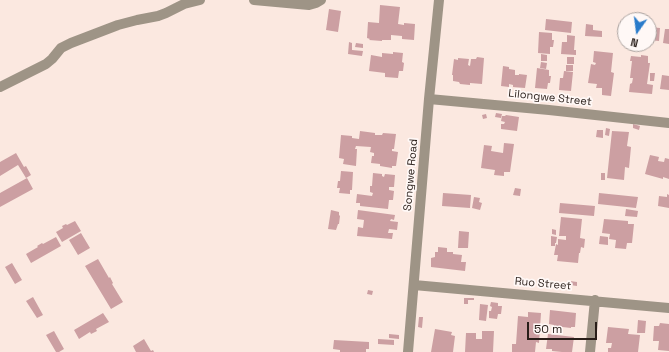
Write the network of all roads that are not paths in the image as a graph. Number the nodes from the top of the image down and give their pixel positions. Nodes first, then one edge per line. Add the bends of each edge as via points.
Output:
1 (200, 0) edge
2 (254, 0) edge
3 (321, 0) edge
4 (440, 0) edge
5 (0, 87) edge
6 (429, 100) junction
7 (669, 123) edge
8 (414, 285) junction
9 (595, 300) junction
10 (669, 308) edge
11 (408, 352) edge
12 (590, 352) edge

1 - 5 street via 158,16 118,25 71,43 61,48 46,64
2 - 3 street via 309,6
4 - 6 street, Songwe Road
6 - 7 street, Lilongwe Street
6 - 8 street, Songwe Road
8 - 9 street, Ruo Street
8 - 11 street, Songwe Road
9 - 10 street, Ruo Street
9 - 12 street

